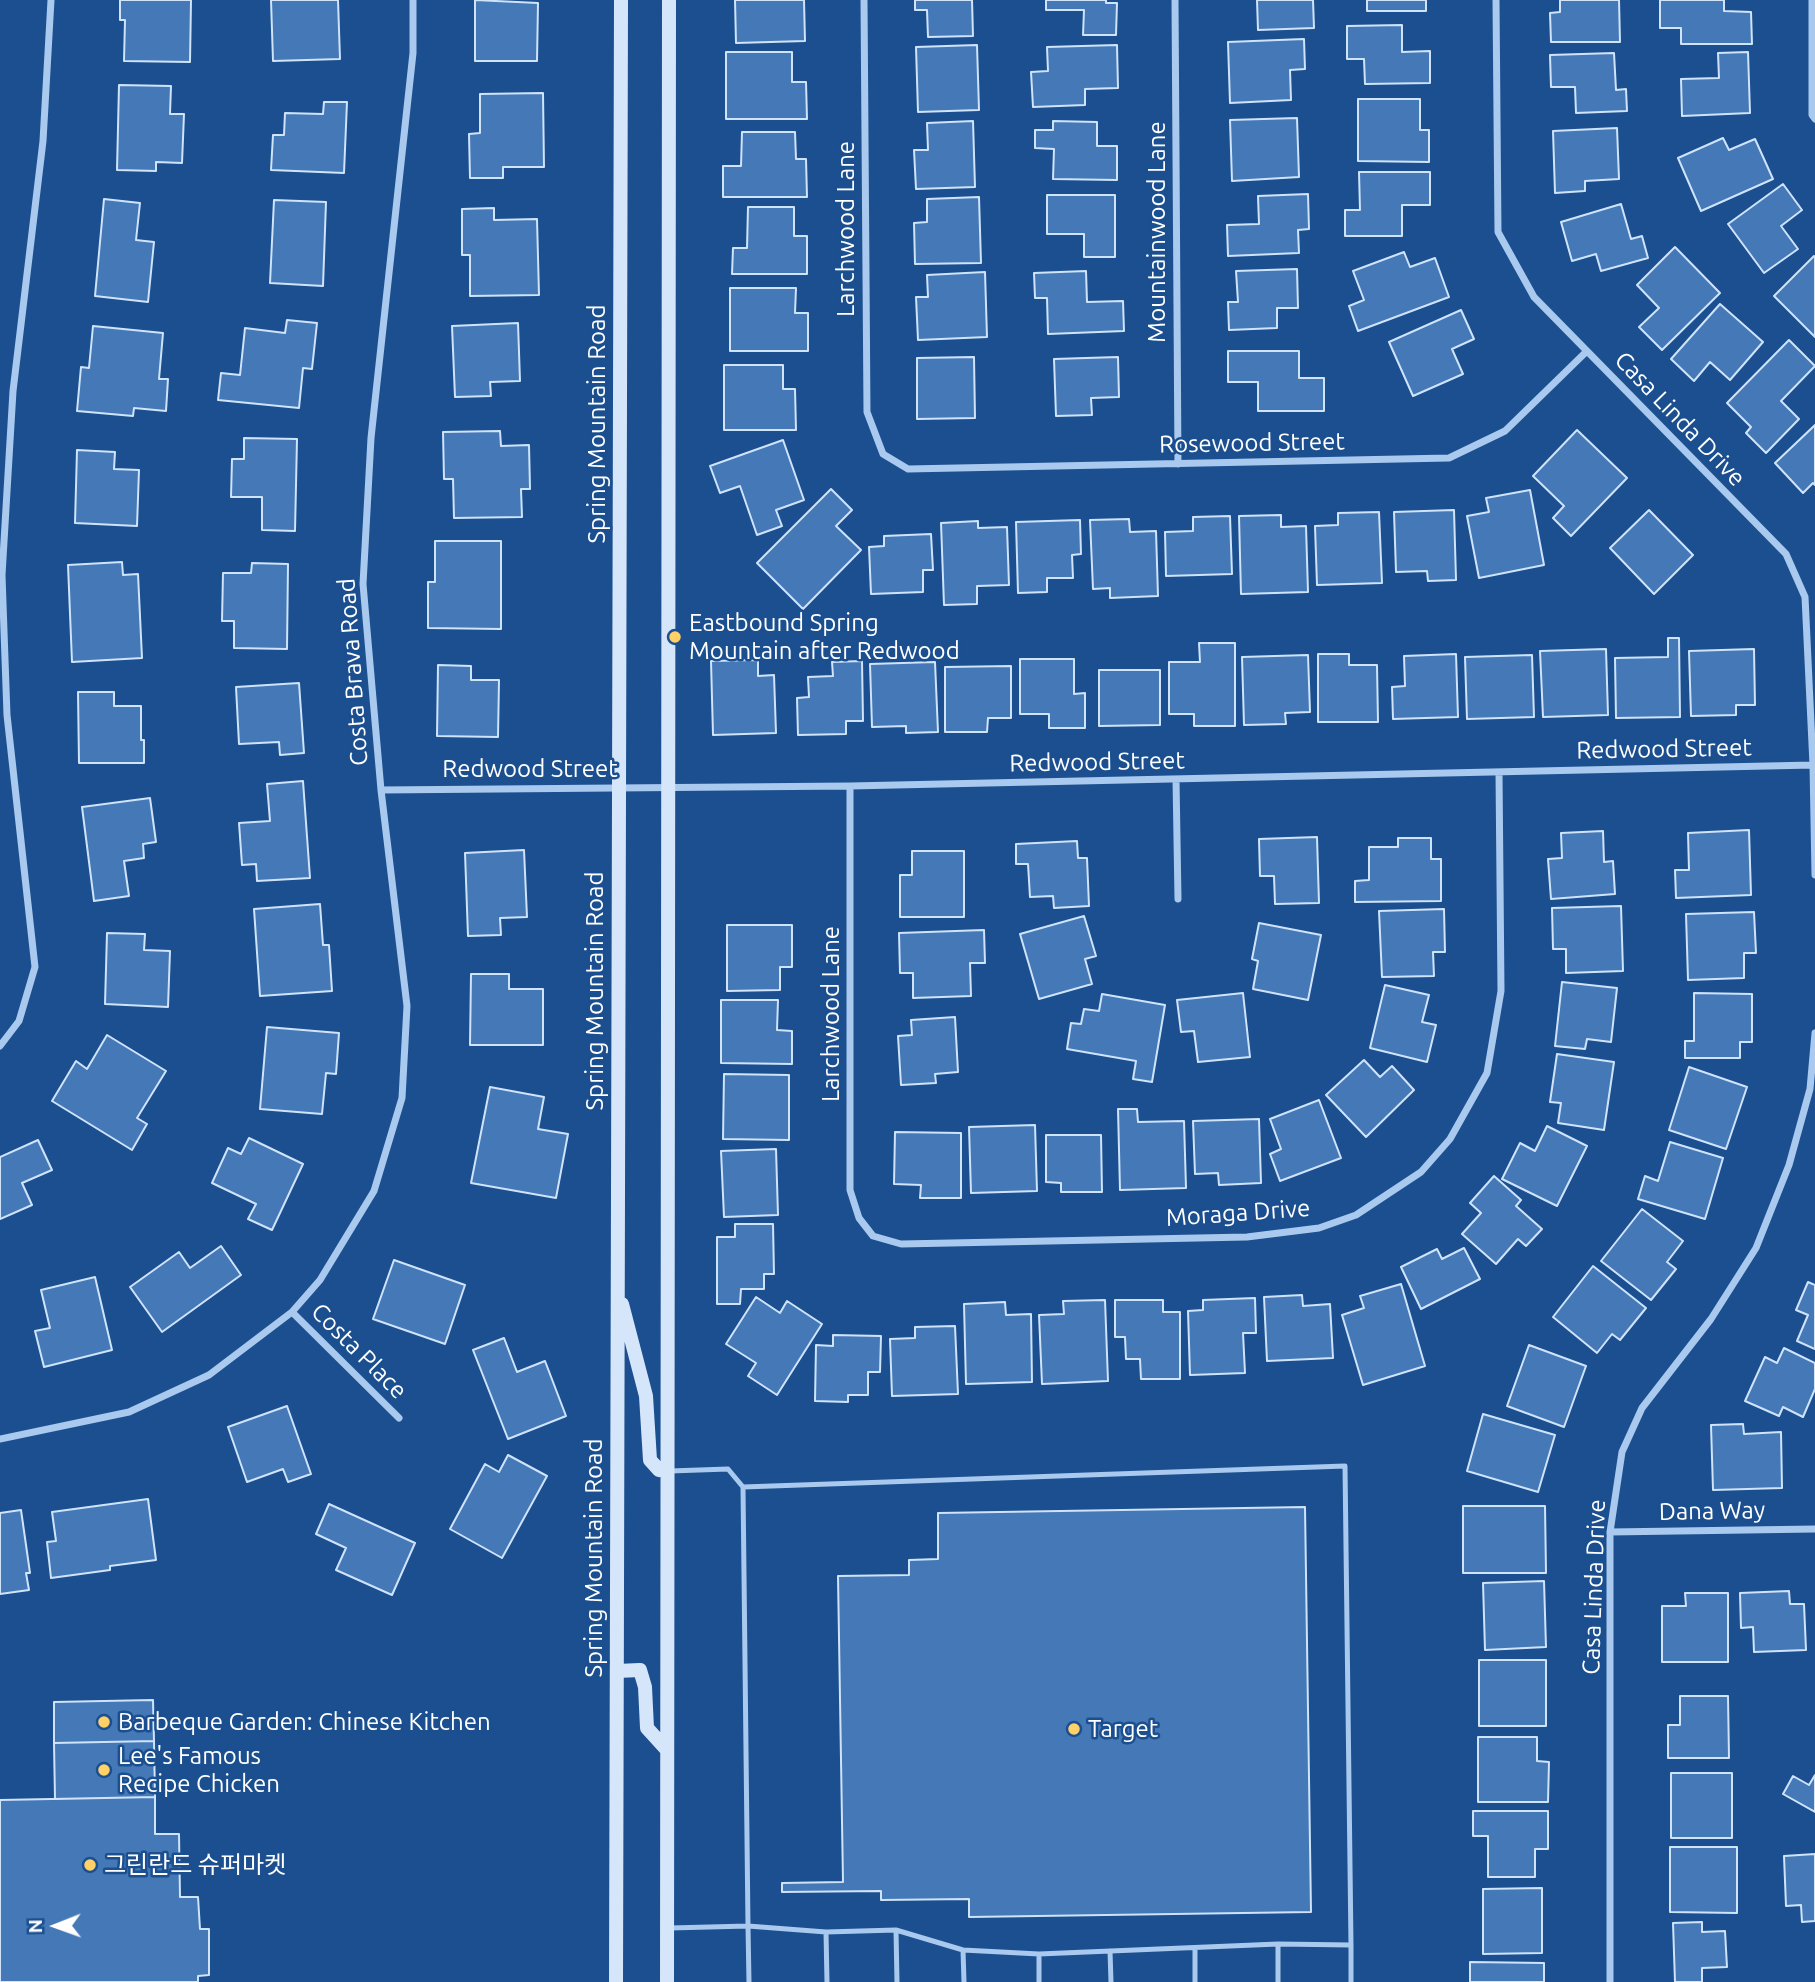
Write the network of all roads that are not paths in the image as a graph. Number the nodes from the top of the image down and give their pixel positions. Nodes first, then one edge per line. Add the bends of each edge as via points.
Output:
1 (51, 0) edge
2 (413, 0) edge
3 (621, 0) edge
4 (669, 0) edge
5 (864, 0) edge
6 (1175, 0) edge
7 (1496, 0) edge
8 (1812, 0) edge
9 (1815, 119) edge
10 (1587, 351) junction
11 (883, 454) joint
12 (1178, 464) junction
13 (1805, 597) junction
14 (1815, 597) edge
15 (3, 715) edge
16 (1813, 765) edge
17 (1499, 772) junction
18 (1176, 779) junction
19 (850, 786) junction
20 (618, 788) junction
21 (668, 788) junction
22 (381, 790) junction
23 (1815, 875) edge
24 (1178, 899) dead end
25 (1815, 1033) edge
26 (0, 1046) edge
27 (873, 1236) joint
28 (617, 1286) junction
29 (292, 1312) junction
30 (399, 1418) dead end
31 (0, 1439) edge
32 (667, 1471) junction
33 (743, 1487) junction
34 (1815, 1529) edge
35 (1610, 1531) junction
36 (617, 1671) junction
37 (667, 1750) junction
38 (748, 1926) junction
39 (666, 1928) junction
40 (896, 1930) junction
41 (826, 1932) junction
42 (1278, 1944) junction
43 (1351, 1945) junction
44 (1195, 1948) junction
45 (963, 1950) junction
46 (1110, 1951) junction
47 (1039, 1954) junction
48 (616, 1982) edge
49 (667, 1982) edge
50 (749, 1982) edge
51 (827, 1982) edge
52 (897, 1982) edge
53 (964, 1982) edge
54 (1039, 1982) edge
55 (1111, 1982) edge
56 (1195, 1982) edge
57 (1278, 1982) edge
58 (1351, 1982) edge
59 (1610, 1982) edge

1 - 15 street via 43,141 13,391 2,575
2 - 22 street, Costa Brava Road via 413,53 371,438 363,584
3 - 20 main road, Spring Mountain Road
4 - 21 main road
5 - 11 street, Larchwood Lane via 867,412
6 - 12 street, Mountainwood Lane
7 - 10 street, Casa Linda Drive via 1498,232 1534,297
8 - 9 street
10 - 12 street, Rosewood Street via 1504,431 1449,458
10 - 13 street, Casa Linda Drive via 1786,554
11 - 12 street, Rosewood Street via 908,469
13 - 14 street
13 - 16 street, Casa Linda Drive
15 - 26 street via 35,967 19,1021
16 - 17 street, Redwood Street
16 - 23 street, Casa Linda Drive
17 - 18 street, Redwood Street
17 - 27 street, Moraga Drive via 1501,991 1487,1073 1450,1139 1421,1171 1356,1215 1319,1228 1259,1235 901,1244
18 - 19 street, Redwood Street
18 - 24 street
19 - 21 street, Redwood Street
19 - 27 street, Larchwood Lane via 850,1190 859,1218
20 - 21 street, Redwood Street
20 - 22 street, Redwood Street
20 - 28 main road, Spring Mountain Road
21 - 32 main road
22 - 29 street, Costa Brava Road via 407,1006 402,1098 374,1191 320,1280
25 - 35 street, Casa Linda Drive via 1810,1089 1789,1165 1756,1248 1711,1319 1642,1408 1622,1452
28 - 32 main road via 646,1396 650,1460 659,1470
28 - 36 main road, Spring Mountain Road
29 - 30 street, Costa Place
29 - 31 street, Costa Brava Road via 209,1375 129,1412
32 - 33 lane via 728,1469
32 - 37 main road
33 - 38 lane
33 - 43 lane via 1345,1466
34 - 35 street, Dana Way
35 - 59 street, Casa Linda Drive
36 - 37 main road via 640,1670 647,1728
36 - 48 main road, Spring Mountain Road
37 - 39 main road
38 - 39 lane
38 - 41 lane
38 - 50 lane
39 - 49 main road
40 - 41 lane
40 - 45 lane
40 - 52 lane
41 - 51 lane
42 - 43 lane
42 - 44 lane
42 - 57 lane
43 - 58 lane
44 - 46 lane
44 - 56 lane
45 - 47 lane
45 - 53 lane
46 - 47 lane
46 - 55 lane
47 - 54 lane

